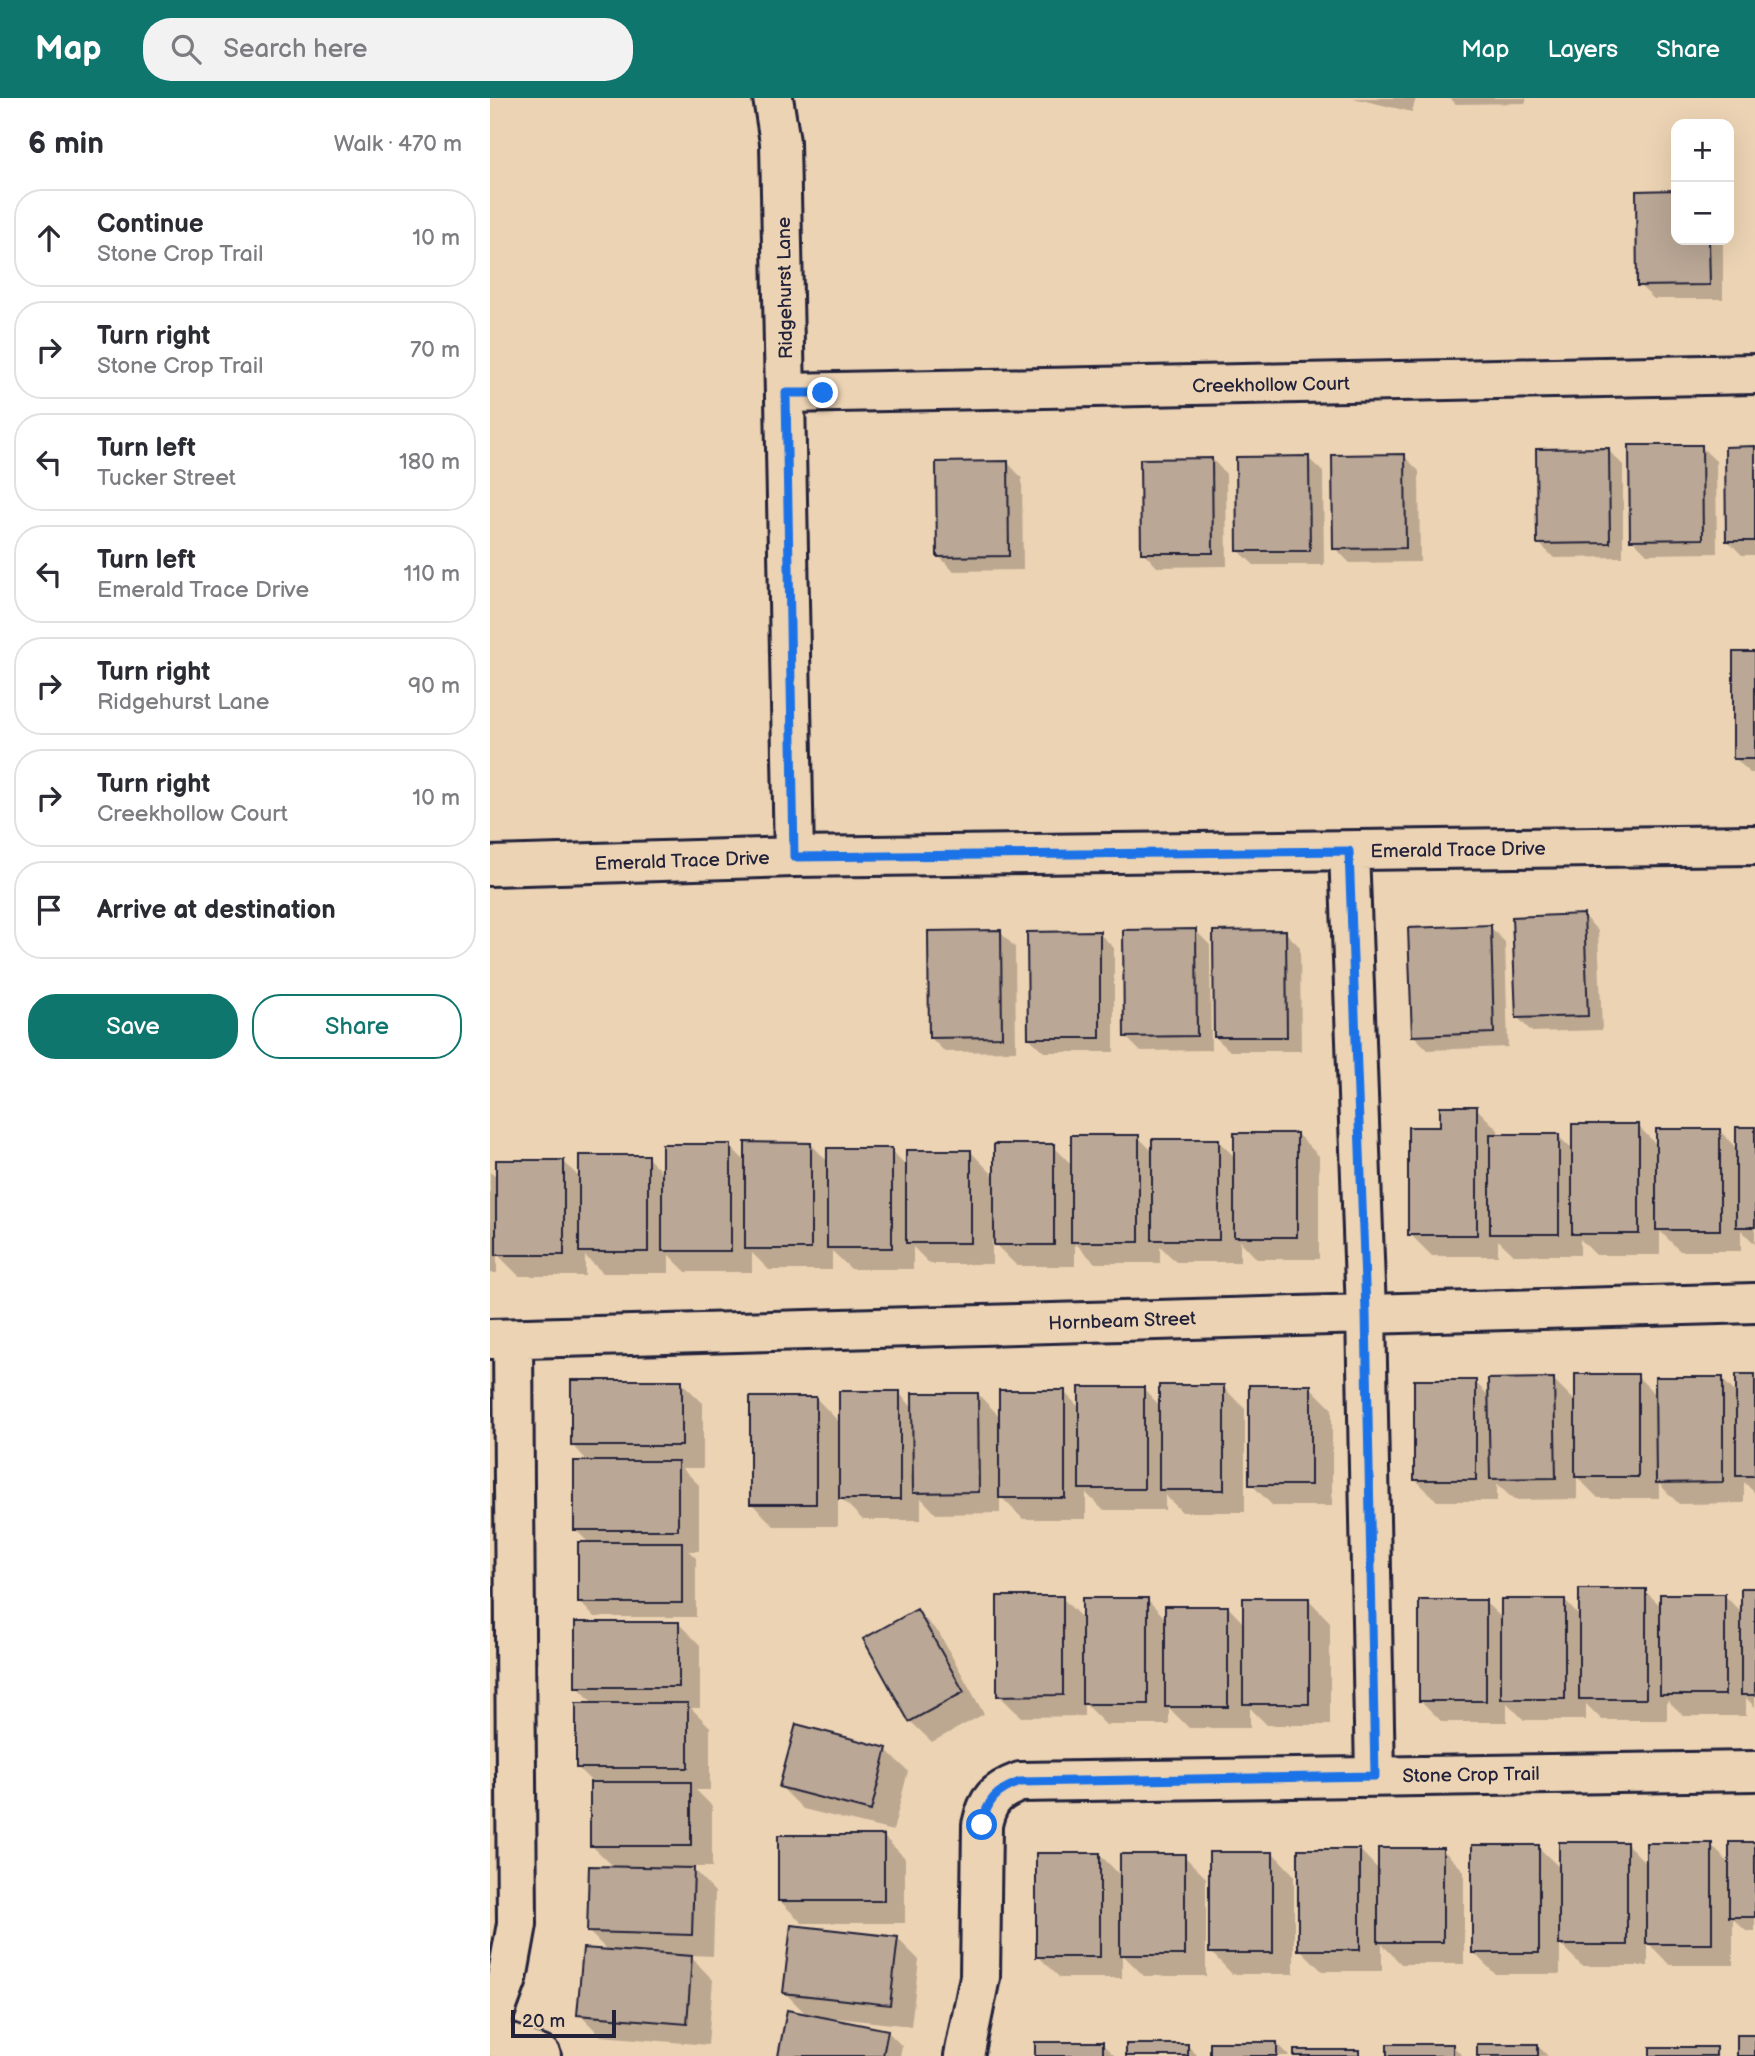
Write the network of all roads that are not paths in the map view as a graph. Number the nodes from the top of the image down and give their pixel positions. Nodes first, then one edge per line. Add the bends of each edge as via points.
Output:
1 (773, 98) edge
2 (1755, 374) edge
3 (786, 393) junction
4 (1755, 845) edge
5 (1349, 851) junction
6 (794, 857) junction
7 (490, 866) edge
8 (1755, 1303) edge
9 (1366, 1312) junction
10 (501, 1339) edge
11 (1755, 1771) edge
12 (1375, 1776) junction
13 (490, 2025) edge
14 (490, 2036) edge
15 (541, 2056) edge
16 (964, 2056) edge

1 - 3 street, Ridgehurst Lane via 780,142
2 - 3 street, Creekhollow Court
3 - 6 street, Ridgehurst Lane
4 - 5 street, Emerald Trace Drive
5 - 6 street, Emerald Trace Drive
5 - 9 street
6 - 7 street, Emerald Trace Drive
8 - 9 street, Hornbeam Street
9 - 10 street, Hornbeam Street
9 - 12 street
10 - 13 street via 517,1924 507,1979
11 - 12 street, Stone Crop Trail
12 - 16 street, Stone Crop Trail via 1020,1782 999,1790 986,1805 982,1825 980,1978
14 - 15 street

